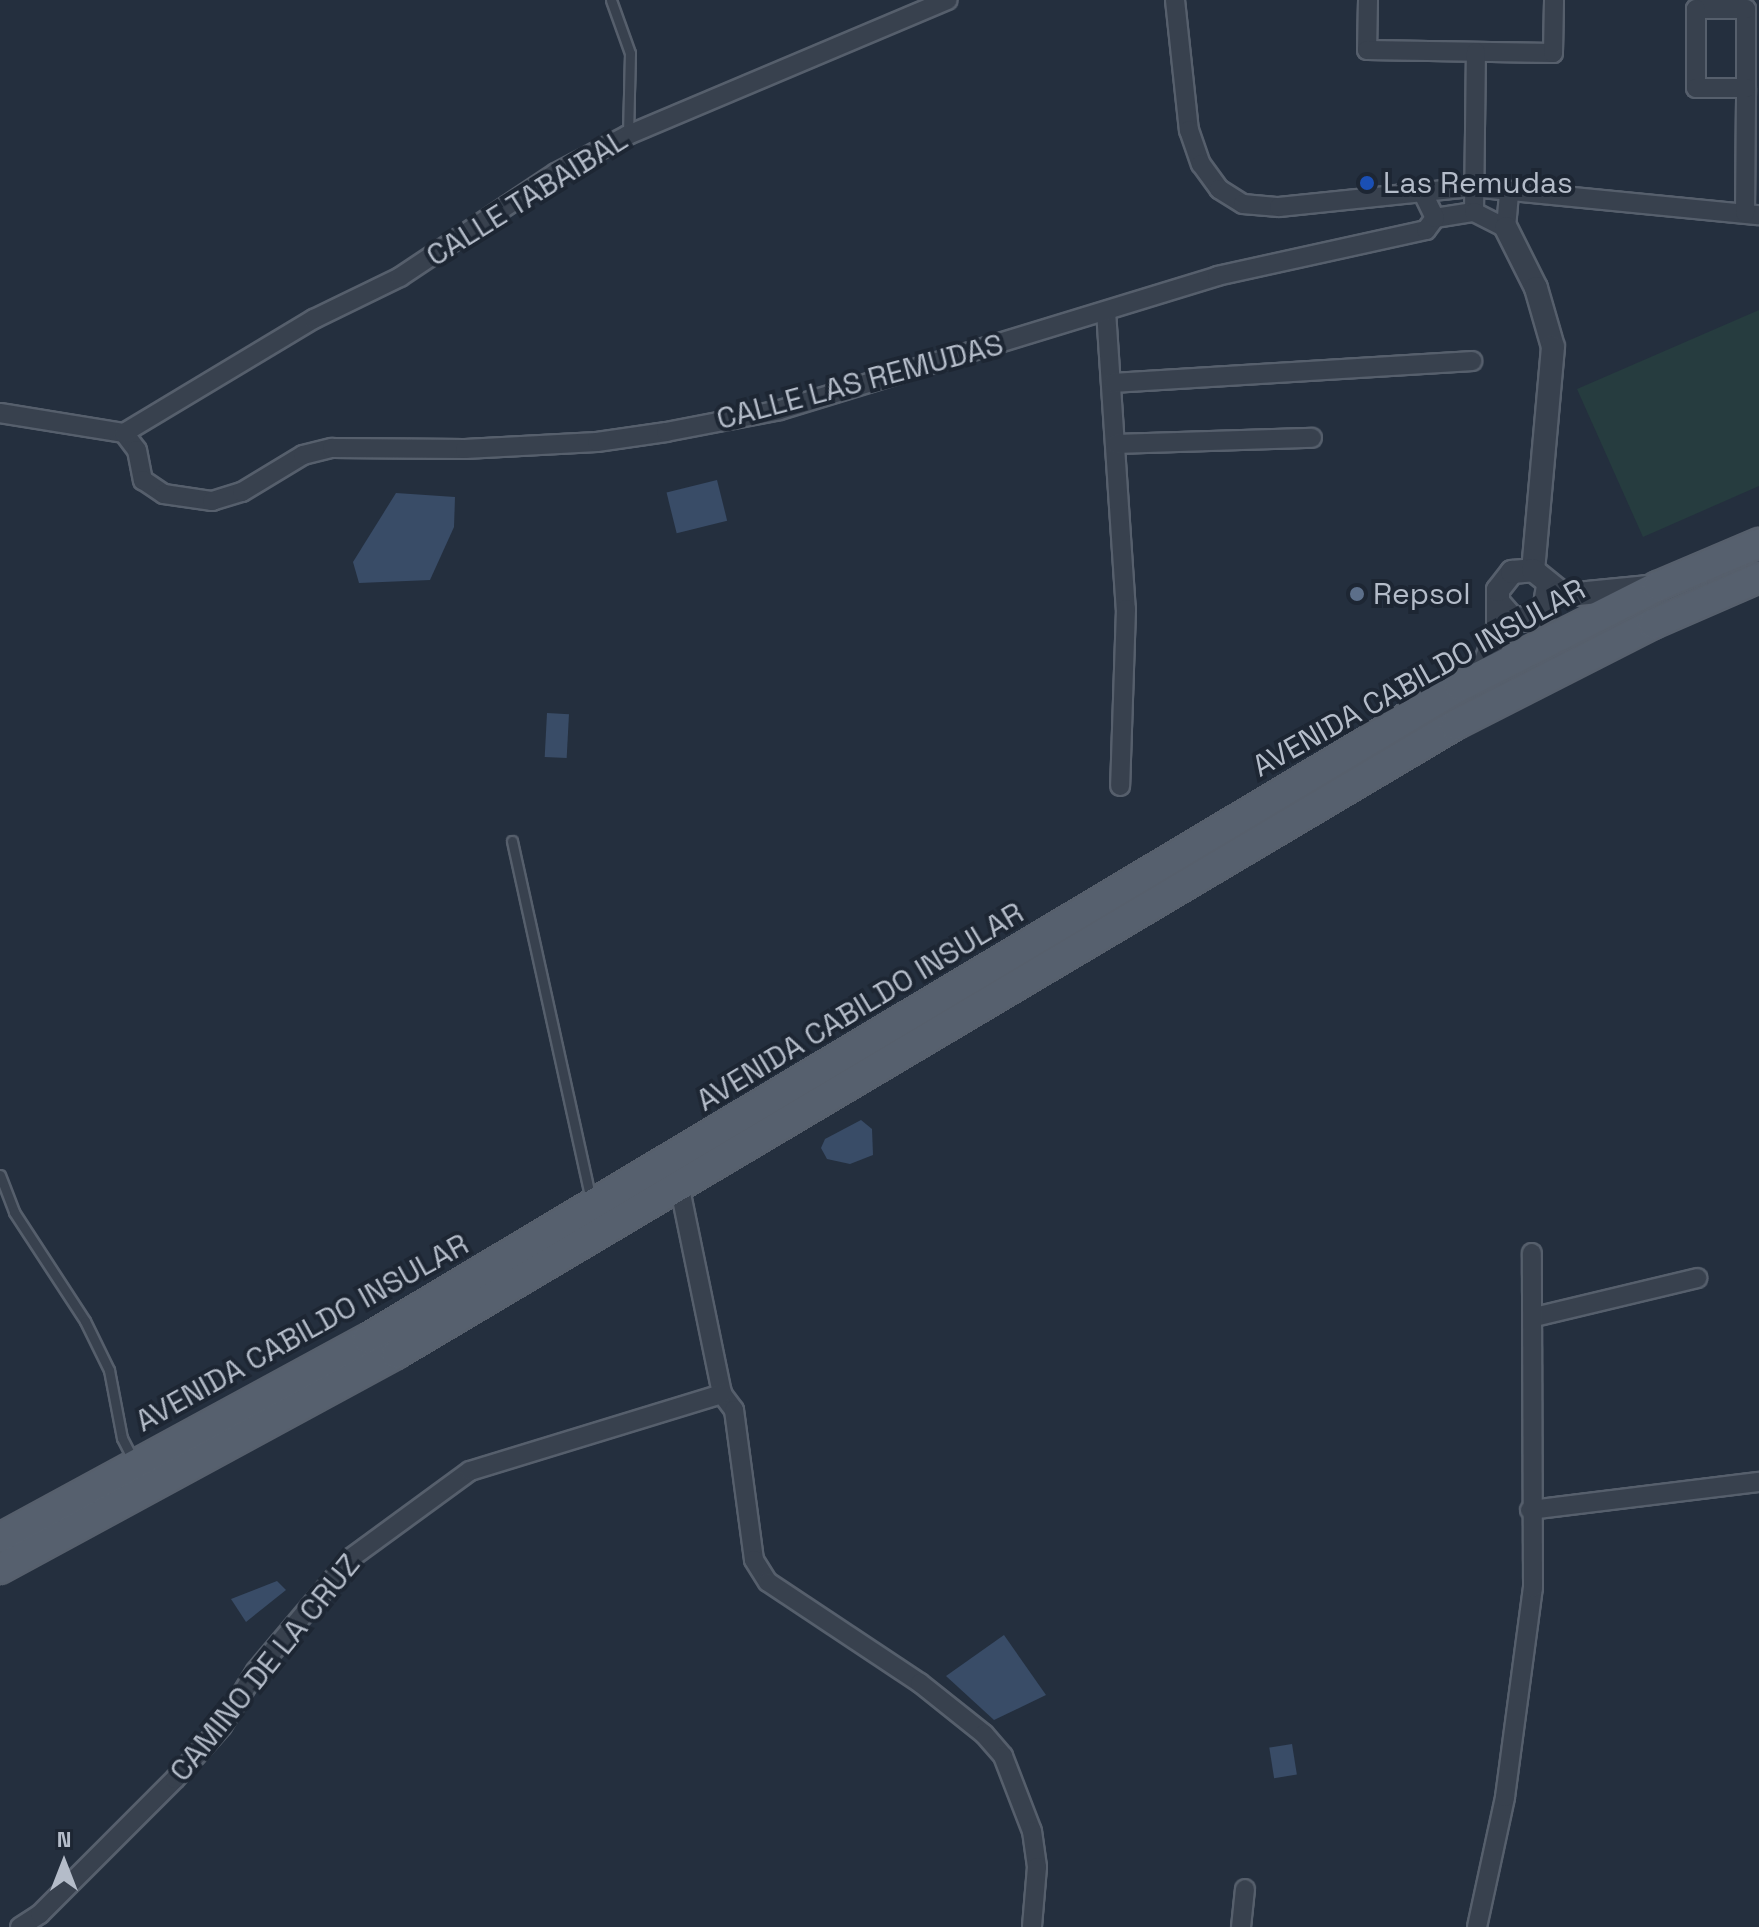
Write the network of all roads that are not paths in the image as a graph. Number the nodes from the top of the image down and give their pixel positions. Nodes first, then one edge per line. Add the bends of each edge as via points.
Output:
1 (611, 0) edge
2 (948, 0) edge
3 (1175, 0) edge
4 (1368, 0) edge
5 (1554, 0) edge
6 (1476, 52) junction
7 (1746, 88) junction
8 (628, 135) junction
9 (1471, 187) junction
10 (1509, 191) junction
11 (1423, 193) junction
12 (1474, 212) junction
13 (1752, 214) edge
14 (1435, 218) junction
15 (1506, 228) junction
16 (1106, 311) junction
17 (1472, 361) dead end
18 (1113, 383) junction
19 (0, 413) edge
20 (124, 433) junction
21 (1312, 438) dead end
22 (1116, 444) junction
23 (1759, 543) edge
24 (1541, 578) junction
25 (1759, 578) edge
26 (1658, 586) junction
27 (1499, 603) junction
28 (1481, 675) junction
29 (1120, 786) dead end
30 (512, 841) dead end
31 (0, 1175) edge
32 (679, 1184) junction
33 (593, 1206) junction
34 (1532, 1253) dead end
35 (1697, 1278) dead end
36 (1535, 1317) junction
37 (722, 1394) junction
38 (136, 1465) junction
39 (1759, 1482) edge
40 (1530, 1510) junction
41 (0, 1538) edge
42 (0, 1569) edge
43 (1245, 1889) dead end
44 (20, 1927) edge
45 (1032, 1927) edge
46 (1241, 1927) edge
47 (1477, 1927) edge

1 - 8 lane via 630,53
2 - 8 street, CALLE TABAIBAL
3 - 11 street via 1189,130 1201,164 1219,189 1243,204 1279,207
4 - 6 street via 1367,50
5 - 6 street via 1553,53
6 - 9 street
7 - 7 street via 1746,9 1696,9 1696,88
7 - 13 street
8 - 20 street, CALLE TABAIBAL via 556,173 400,277 314,319
9 - 10 street
9 - 11 street
9 - 12 street
10 - 13 street
10 - 15 street
11 - 14 street
12 - 14 street, CALLE LAS REMUDAS
12 - 15 street
14 - 16 street, CALLE LAS REMUDAS via 1426,230 1217,276
15 - 24 street via 1536,288 1553,347
16 - 18 street
16 - 20 street, CALLE LAS REMUDAS via 780,410 597,442 332,448 303,455 242,492 212,501 164,494 143,480 137,450
17 - 18 street
18 - 22 street
19 - 20 street
21 - 22 street
22 - 29 street via 1126,609
23 - 26 main road, AVENIDA CABILDO INSULAR
24 - 26 street via 1577,594
24 - 27 street via 1523,569 1504,578
24 - 27 street via 1544,611 1528,620 1511,617
25 - 32 main road, AVENIDA CABILDO INSULAR via 1653,624 1455,725
26 - 28 main road, AVENIDA CABILDO INSULAR
27 - 28 street via 1493,650
28 - 33 main road, AVENIDA CABILDO INSULAR
30 - 33 lane
31 - 38 lane via 14,1212 85,1321 109,1370 122,1438
32 - 37 street
32 - 42 main road, AVENIDA CABILDO INSULAR via 396,1354
33 - 38 main road, AVENIDA CABILDO INSULAR via 367,1339
34 - 36 street
35 - 36 street
36 - 40 street
37 - 44 street, CAMINO DE LA CRUZ via 470,1471 351,1558 175,1779 69,1887
37 - 45 street via 734,1410 754,1560 768,1582 920,1683 1003,1756 1032,1831 1037,1867
38 - 41 main road, AVENIDA CABILDO INSULAR
39 - 40 street
40 - 47 street via 1533,1588 1505,1797
43 - 46 street

